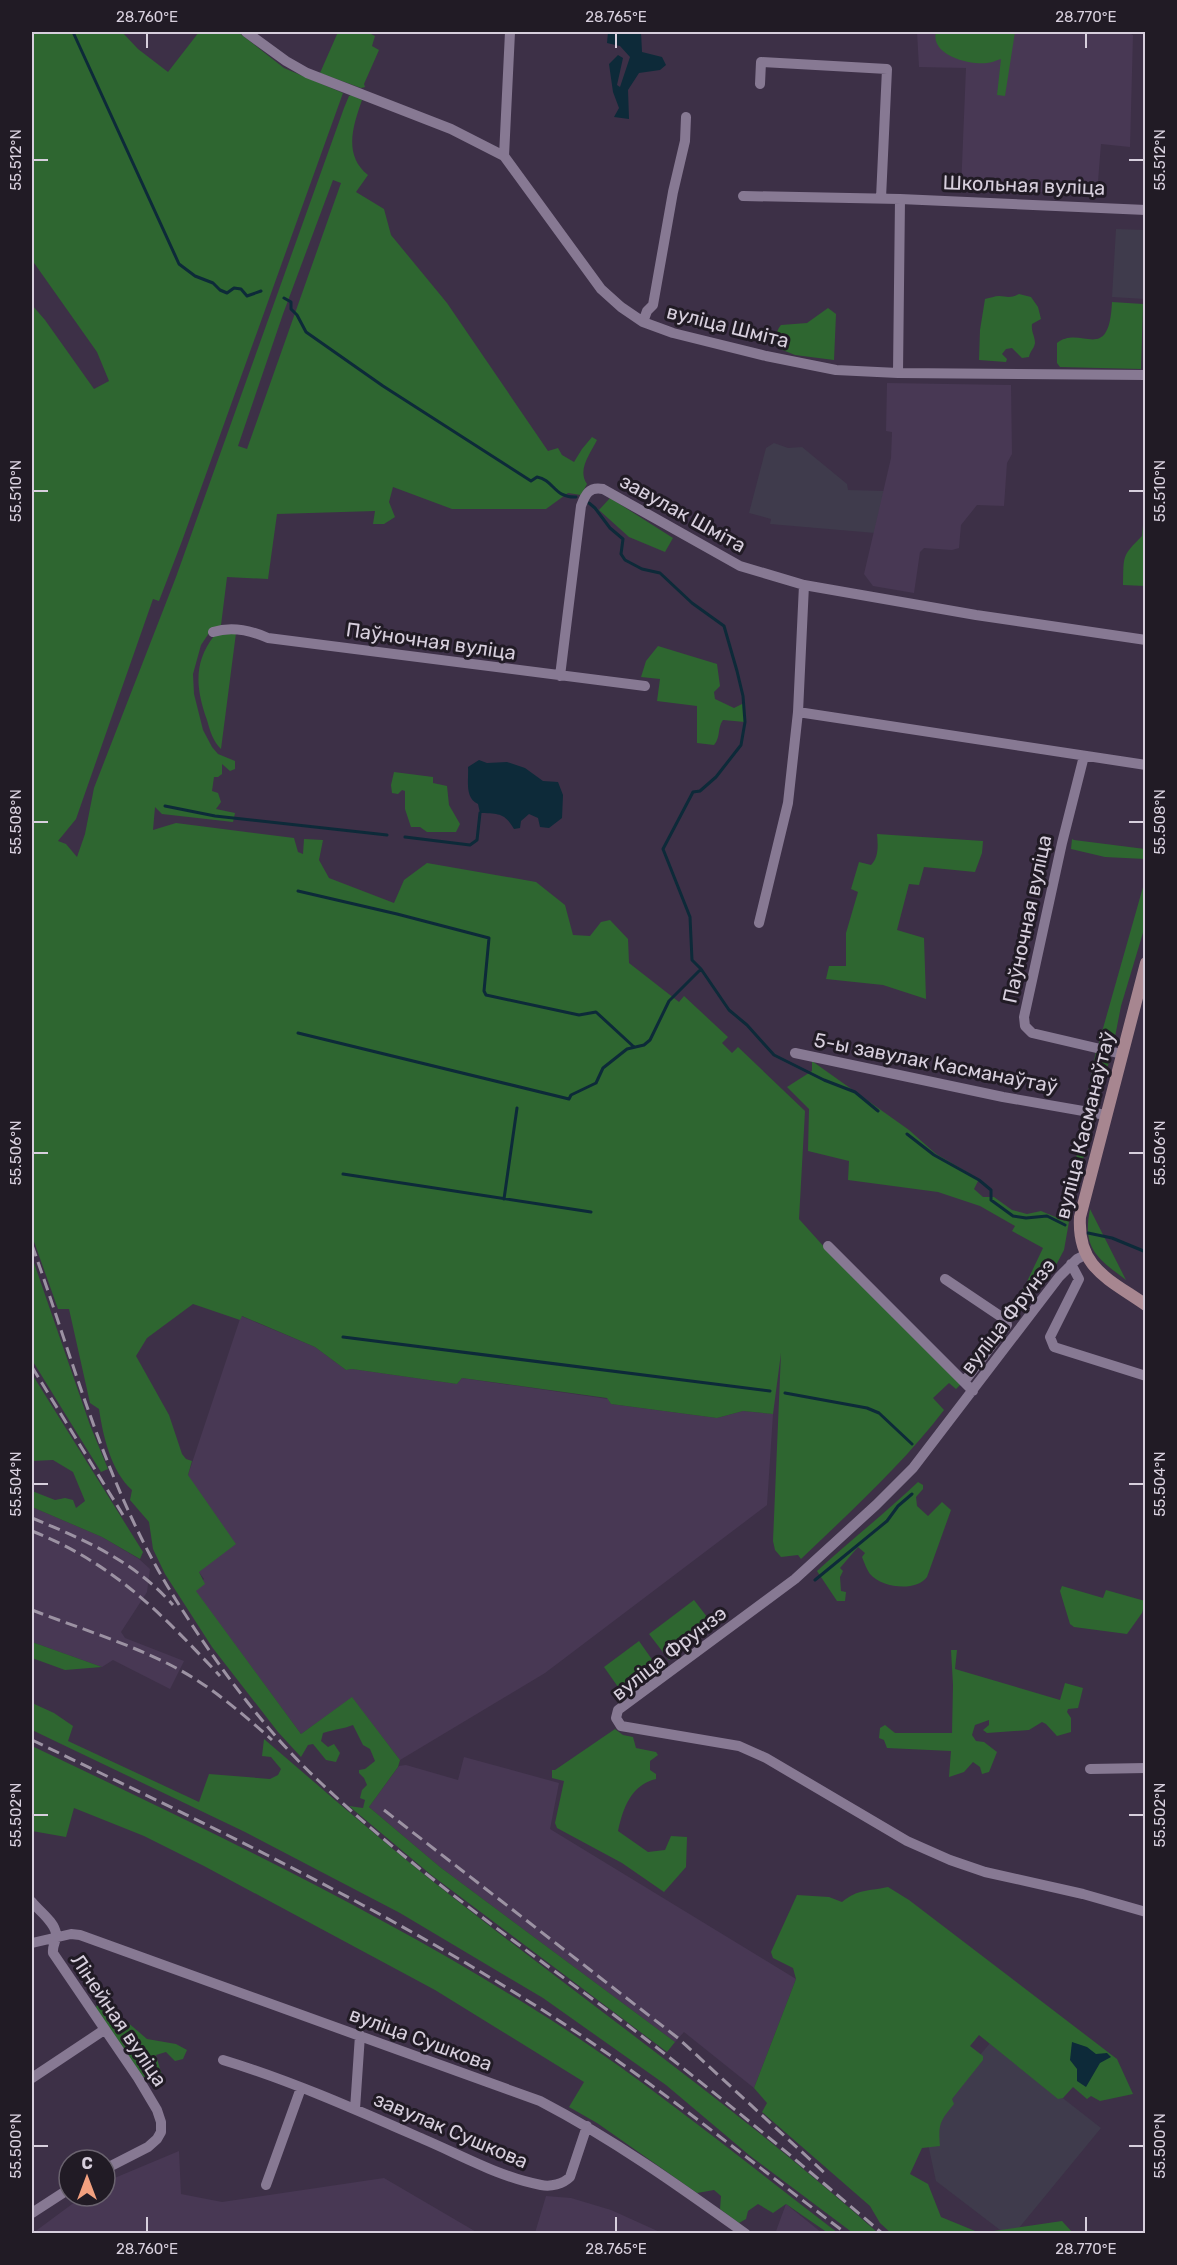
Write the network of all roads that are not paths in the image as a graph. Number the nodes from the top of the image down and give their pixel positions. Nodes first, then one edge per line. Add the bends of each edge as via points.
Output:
1 (246, 32) edge
2 (510, 32) edge
3 (257, 35) edge
4 (760, 84) dead end
5 (686, 117) dead end
6 (504, 156) junction
7 (743, 196) dead end
8 (881, 198) junction
9 (900, 199) junction
10 (1146, 210) edge
11 (643, 322) junction
12 (898, 373) junction
13 (1146, 375) edge
14 (804, 585) junction
15 (213, 632) dead end
16 (1146, 640) edge
17 (560, 676) junction
18 (645, 686) dead end
19 (798, 712) junction
20 (1084, 756) junction
21 (1146, 765) edge
22 (759, 923) dead end
23 (1146, 963) edge
24 (795, 1053) dead end
25 (1122, 1054) junction
26 (1106, 1114) junction
27 (828, 1246) dead end
28 (1085, 1255) junction
29 (1071, 1264) junction
30 (945, 1279) dead end
31 (1146, 1305) edge
32 (1146, 1376) edge
33 (964, 1382) junction
34 (973, 1391) junction
35 (1146, 1768) edge
36 (1090, 1769) dead end
37 (32, 1902) edge
38 (1146, 1912) edge
39 (57, 1938) junction
40 (32, 1942) edge
41 (104, 2030) junction
42 (360, 2035) junction
43 (224, 2061) dead end
44 (32, 2078) edge
45 (301, 2088) junction
46 (355, 2109) junction
47 (587, 2126) junction
48 (117, 2163) edge
49 (266, 2185) dead end
50 (57, 2197) edge
51 (32, 2213) edge
52 (746, 2234) edge

1 - 3 street
2 - 6 street
3 - 6 street via 286,61 307,73 451,129
4 - 8 street via 761,62 887,69
5 - 11 street via 685,141 653,305
6 - 11 street, вуліца Шміта via 601,289
7 - 8 street, Школьная вуліца
8 - 9 street, Школьная вуліца
9 - 10 street, Школьная вуліца
9 - 12 street
11 - 12 street, вуліца Шміта via 672,333 836,370
12 - 13 street, вуліца Шміта
14 - 16 street, завулак Шміта
14 - 17 street, завулак Шміта via 740,566 603,489 590,490 581,506
14 - 19 street
15 - 17 street, Паўночная вуліца via 251,631 268,638
17 - 18 street, Паўночная вуліца
19 - 20 street
19 - 22 street via 788,803
20 - 21 street
20 - 25 street, Паўночная вуліца via 1024,1017 1032,1033
23 - 25 main road, вуліца Касманаўтаў
24 - 26 street, 5-ы завулак Касманаўтаў via 1003,1097
25 - 26 main road, вуліца Касманаўтаў
26 - 28 main road, вуліца Касманаўтаў via 1080,1217
27 - 33 street
28 - 29 street, вуліца Фрунзэ
28 - 31 main road via 1098,1271
29 - 32 street via 1079,1279 1050,1337 1054,1347
29 - 34 street, вуліца Фрунзэ
30 - 33 street via 1006,1320 1007,1325
33 - 34 street
34 - 38 street, вуліца Фрунзэ via 913,1468 802,1574 618,1710 616,1718 621,1726 740,1746 950,1860
35 - 36 street
37 - 39 street, Лінейная вуліца via 56,1930
39 - 40 street, вуліца Сушкова
39 - 41 street, Лінейная вуліца via 53,1953
39 - 42 street, вуліца Сушкова via 80,1935
41 - 44 street
41 - 48 street, Лінейная вуліца via 161,2122 157,2139
42 - 46 street
42 - 47 street, вуліца Сушкова via 540,2101
43 - 45 street, завулак Сушкова
45 - 46 street, завулак Сушкова
45 - 49 street
46 - 47 street, завулак Сушкова via 508,2177 544,2186 565,2182 570,2177
47 - 52 street, вуліца Сушкова
50 - 51 street

